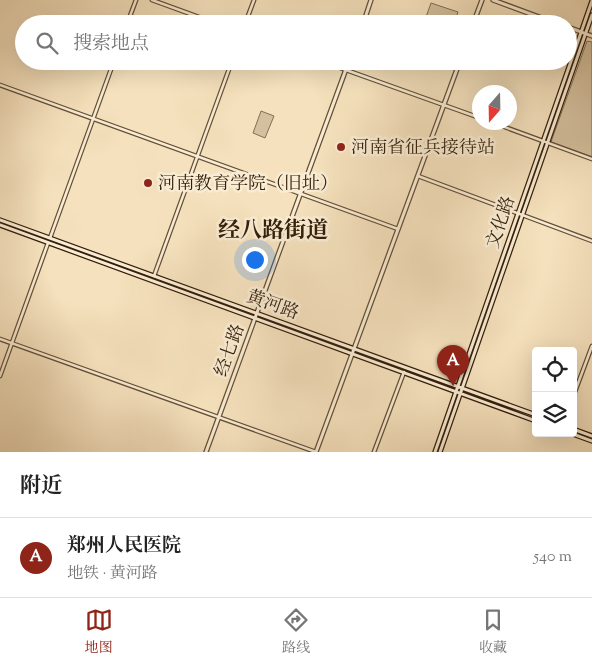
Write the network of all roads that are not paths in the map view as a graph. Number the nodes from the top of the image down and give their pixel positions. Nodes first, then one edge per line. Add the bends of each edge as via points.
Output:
1 (136, 0) edge
2 (152, 0) edge
3 (254, 0) edge
4 (372, 0) edge
5 (482, 0) edge
6 (493, 0) edge
7 (592, 1) edge
8 (130, 15) edge
9 (193, 15) edge
10 (249, 15) edge
11 (366, 15) edge
12 (476, 15) edge
13 (534, 15) edge
14 (592, 15) edge
15 (577, 31) edge
16 (583, 33) junction
17 (592, 36) edge
18 (577, 49) edge
19 (577, 51) edge
20 (111, 70) edge
21 (229, 70) edge
22 (346, 70) joint
23 (457, 70) edge
24 (569, 70) edge
25 (571, 70) edge
26 (0, 85) edge
27 (443, 106) junction
28 (472, 115) edge
29 (93, 118) junction
30 (512, 130) edge
31 (542, 141) junction
32 (547, 143) junction
33 (198, 156) junction
34 (592, 159) edge
35 (418, 176) junction
36 (301, 194) junction
37 (520, 214) junction
38 (0, 220) edge
39 (0, 226) edge
40 (398, 229) junction
41 (50, 238) junction
42 (592, 241) edge
43 (48, 243) junction
44 (154, 276) junction
45 (257, 313) junction
46 (255, 318) junction
47 (0, 339) edge
48 (12, 343) junction
49 (592, 346) edge
50 (354, 348) junction
51 (352, 353) junction
52 (404, 372) junction
53 (0, 376) edge
54 (458, 386) junction
55 (462, 388) junction
56 (458, 392) junction
57 (575, 392) edge
58 (532, 414) edge
59 (219, 417) junction
60 (532, 419) edge
61 (577, 430) edge
62 (577, 436) edge
63 (592, 436) edge
64 (592, 441) edge
65 (206, 452) edge
66 (316, 452) edge
67 (374, 452) edge
68 (435, 452) edge
69 (440, 452) edge

1 - 8 street
2 - 9 street
3 - 10 street
4 - 11 main road
5 - 12 main road
6 - 13 main road
7 - 16 main road, 文化路
14 - 16 main road, 文化路
15 - 16 main road
16 - 17 main road
16 - 18 main road, 文化路
16 - 19 main road, 文化路
20 - 29 street
21 - 33 street
22 - 27 street
22 - 36 main road, 经七路
23 - 27 main road
24 - 31 main road, 文化路
25 - 32 main road, 文化路
26 - 29 street
27 - 28 street
27 - 35 main road
29 - 33 street
29 - 41 street
30 - 31 street
31 - 32 street
31 - 37 main road, 文化路
32 - 34 street
32 - 37 main road, 文化路
33 - 36 street
33 - 44 street
35 - 37 street
35 - 40 main road
36 - 40 street
36 - 45 main road, 经七路
37 - 42 street
37 - 54 main road, 文化路
37 - 55 main road, 文化路
38 - 41 main road, 黄河路
39 - 43 main road, 黄河路
40 - 50 main road
41 - 43 street
41 - 44 main road, 黄河路
43 - 46 main road, 黄河路
43 - 48 street
44 - 45 main road, 黄河路
45 - 46 main road, 经七路
45 - 50 main road, 黄河路
46 - 51 main road, 黄河路
46 - 59 main road, 经七路
47 - 48 street
48 - 53 street
48 - 59 street
49 - 57 street
50 - 51 main road
50 - 54 main road, 黄河路
51 - 52 main road, 黄河路
51 - 66 main road
52 - 56 main road, 黄河路
52 - 67 street
54 - 55 main road, 黄河路
54 - 56 main road, 文化路
55 - 56 main road, 文化路
55 - 58 main road, 黄河路
56 - 60 main road, 黄河路
56 - 68 main road, 文化路
56 - 69 main road, 文化路
59 - 65 main road, 经七路
59 - 66 street
61 - 63 main road
62 - 64 main road

